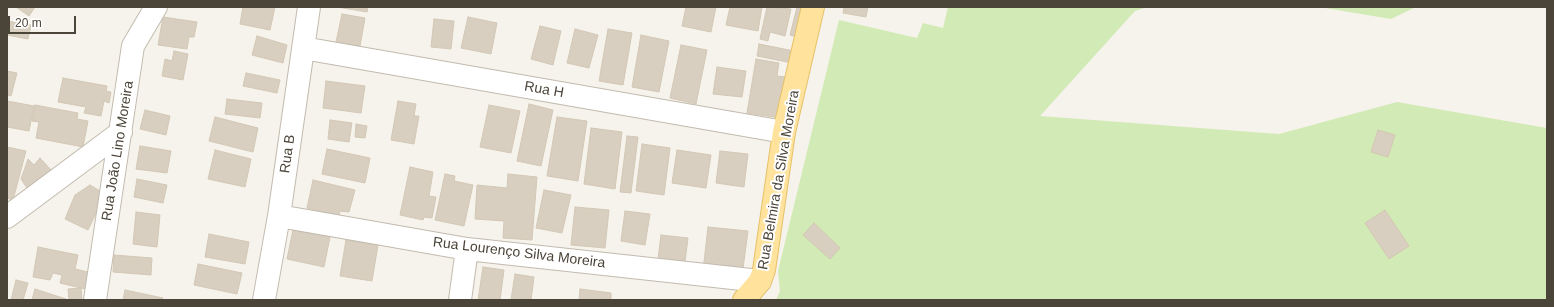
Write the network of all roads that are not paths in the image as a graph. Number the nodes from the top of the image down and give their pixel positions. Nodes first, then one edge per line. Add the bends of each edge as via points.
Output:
1 (156, 7) edge
2 (309, 7) edge
3 (813, 7) edge
4 (303, 48) junction
5 (121, 132) junction
6 (784, 132) junction
7 (279, 216) junction
8 (7, 217) edge
9 (467, 249) junction
10 (760, 281) junction
11 (95, 300) edge
12 (264, 300) edge
13 (460, 300) edge
14 (744, 300) edge

1 - 5 street, Rua João Lino Moreira via 134,46
2 - 4 street, Rua B
3 - 6 main road, Rua Belmira da Silva Moreira
4 - 6 street, Rua H
4 - 7 street, Rua B
5 - 8 street
5 - 11 street, Rua João Lino Moreira
6 - 10 main road, Rua Belmira da Silva Moreira via 764,270
7 - 9 street, Rua Lourenço Silva Moreira
7 - 12 street, Rua B
9 - 10 street, Rua Lourenço Silva Moreira
9 - 13 street
10 - 14 main road, Rua Belmira da Silva Moreira

